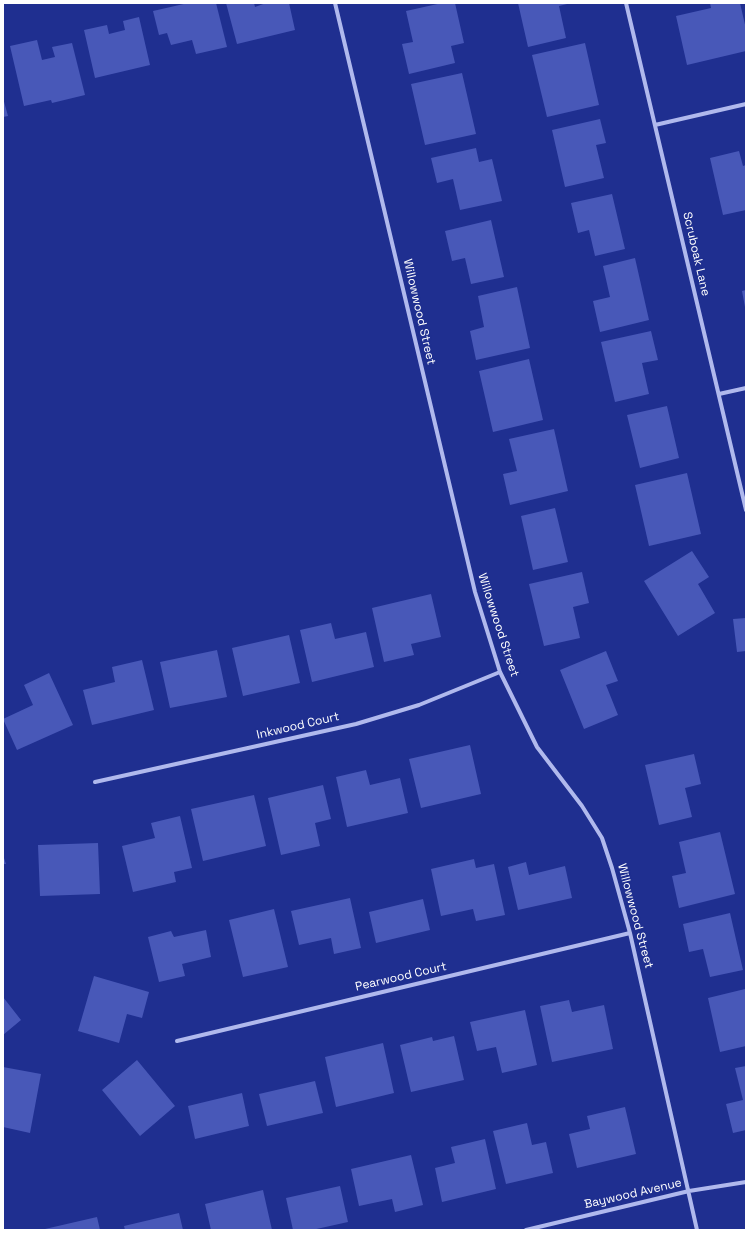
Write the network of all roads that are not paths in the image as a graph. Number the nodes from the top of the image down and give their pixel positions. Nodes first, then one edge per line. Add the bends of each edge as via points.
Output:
1 (335, 3) edge
2 (626, 3) edge
3 (746, 104) edge
4 (655, 125) junction
5 (746, 388) edge
6 (719, 394) junction
7 (746, 510) edge
8 (500, 672) junction
9 (95, 782) dead end
10 (630, 933) junction
11 (177, 1041) dead end
12 (746, 1182) edge
13 (689, 1191) junction
14 (526, 1230) edge
15 (697, 1230) edge

1 - 8 street, Willowwood Street via 475,592
2 - 4 street, Scruboak Lane
3 - 4 street
4 - 6 street, Scruboak Lane
5 - 6 street
6 - 7 street, Scruboak Lane
8 - 9 street, Inkwood Court via 419,704 356,724
8 - 10 street, Willowwood Street via 537,747 582,806 602,838
10 - 11 street, Pearwood Court
10 - 13 street, Willowwood Street
12 - 13 street, Baywood Avenue
13 - 14 street, Baywood Avenue
13 - 15 street, Willowwood Street

